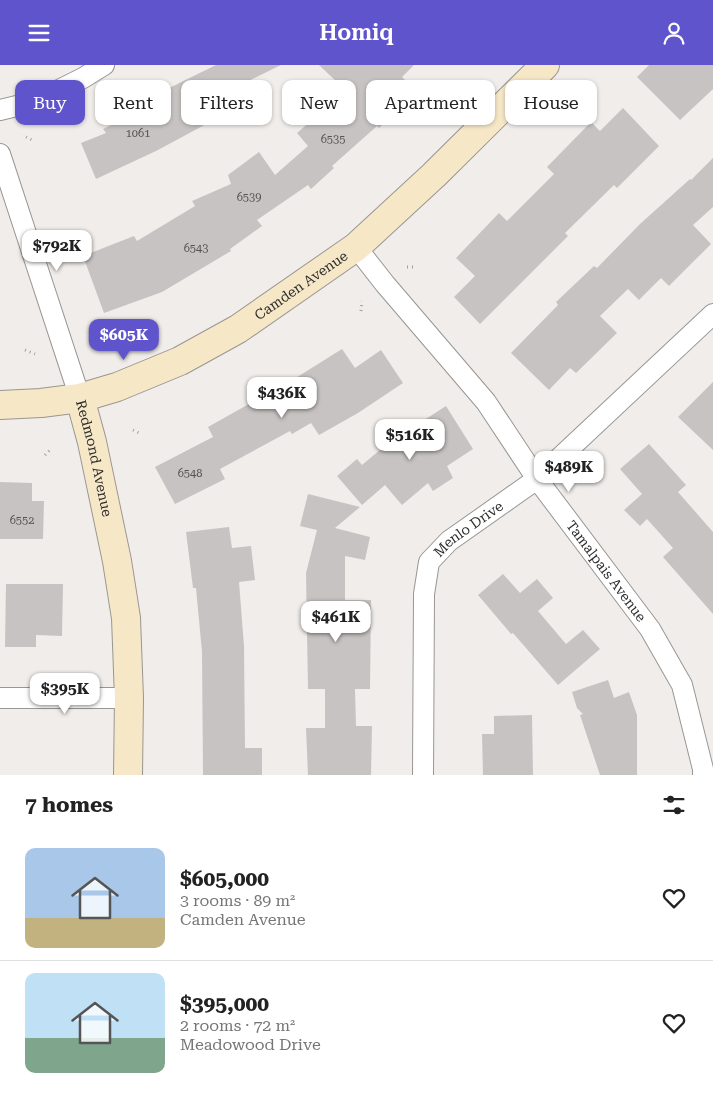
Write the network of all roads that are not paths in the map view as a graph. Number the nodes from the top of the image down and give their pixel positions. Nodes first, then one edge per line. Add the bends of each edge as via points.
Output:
1 (104, 65) edge
2 (545, 65) edge
3 (0, 110) edge
4 (0, 154) edge
5 (356, 247) junction
6 (713, 314) edge
7 (80, 398) junction
8 (0, 405) edge
9 (537, 479) junction
10 (0, 698) edge
11 (129, 698) junction
12 (128, 775) edge
13 (423, 775) edge
14 (703, 775) edge

1 - 3 street via 37,101
2 - 5 street, Camden Avenue
4 - 7 street, Redmond Avenue
5 - 7 street, Camden Avenue via 238,329 180,361 117,387
5 - 9 street, Tamalpais Avenue via 486,402
6 - 9 street, Menlo Drive
7 - 8 street, Camden Avenue
7 - 11 street, Redmond Avenue via 117,561 126,618
9 - 13 street, Menlo Drive via 449,541 429,561 424,594
9 - 14 street, Tamalpais Avenue via 650,629 682,685
10 - 11 street
11 - 12 street, Redmond Avenue

